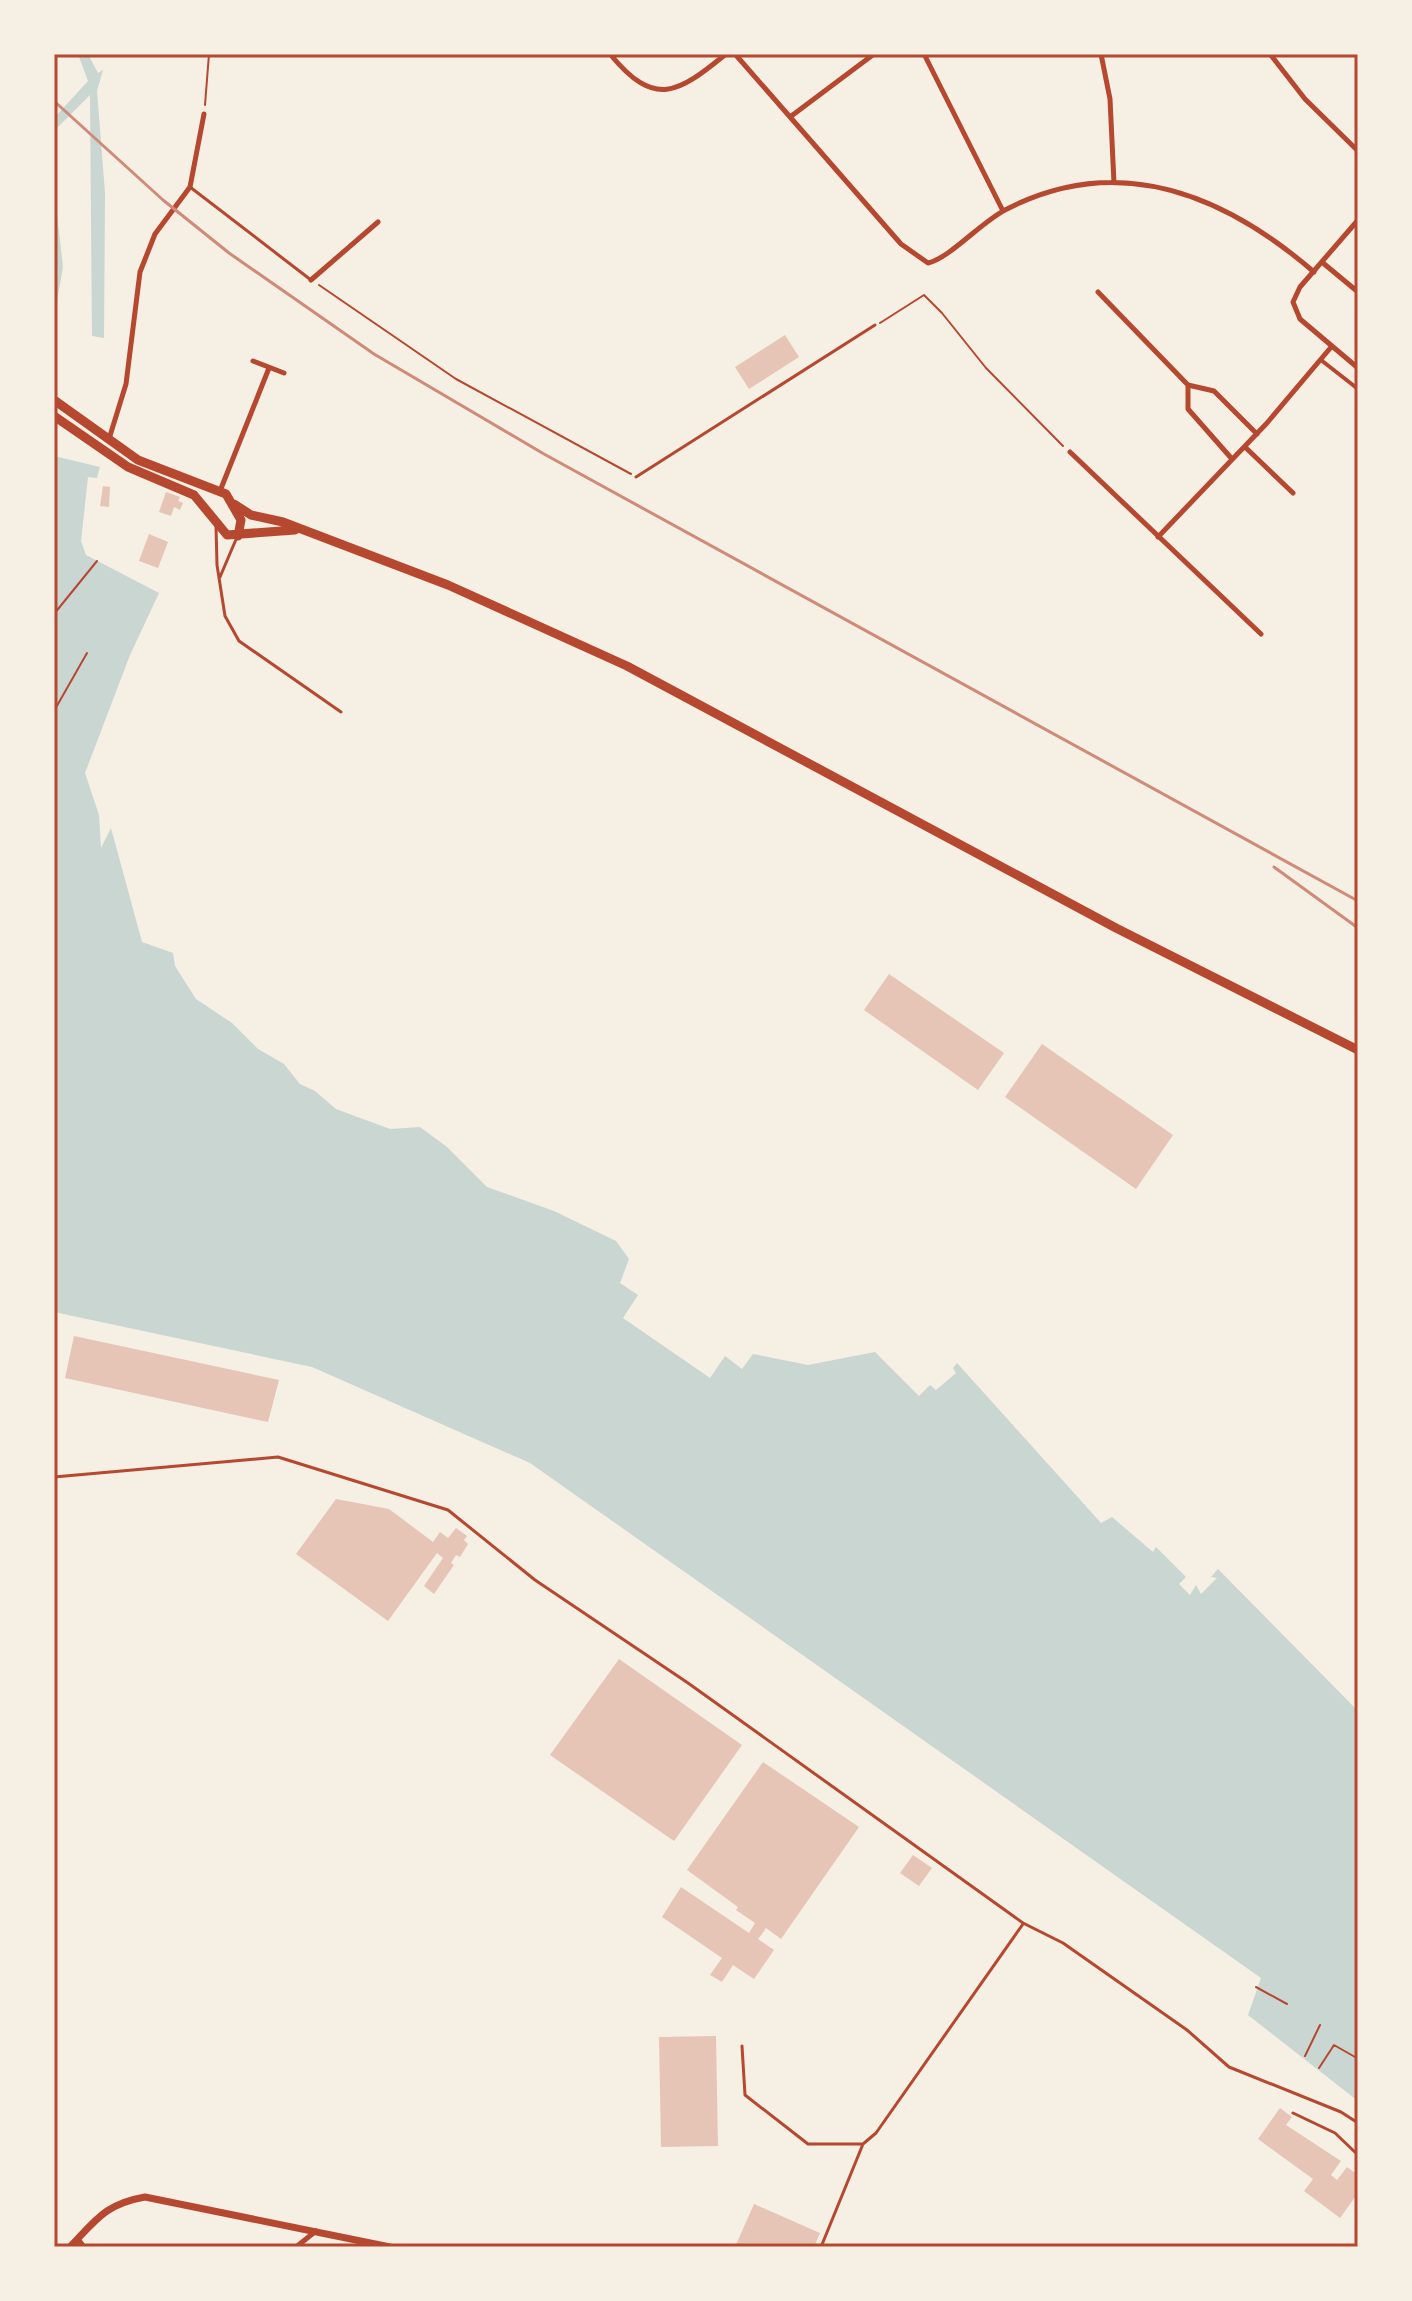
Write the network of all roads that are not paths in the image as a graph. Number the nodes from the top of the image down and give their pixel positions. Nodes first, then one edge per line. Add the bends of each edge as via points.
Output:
1 (610, 54) edge
2 (726, 54) edge
3 (735, 54) edge
4 (874, 54) edge
5 (924, 54) edge
6 (1101, 54) edge
7 (1270, 54) edge
8 (204, 114) road end
9 (790, 117) junction
10 (1358, 151) edge
11 (1114, 183) junction
12 (190, 187) junction
13 (1003, 211) junction
14 (1358, 220) edge
15 (378, 222) dead end
16 (1323, 263) junction
17 (1314, 272) junction
18 (311, 280) joint
19 (1098, 292) dead end
20 (1358, 292) edge
21 (875, 325) road end
22 (1332, 346) junction
23 (1321, 360) junction
24 (253, 361) dead end
25 (269, 368) junction
26 (1358, 368) edge
27 (284, 373) dead end
28 (1188, 385) junction
29 (1358, 389) edge
30 (54, 400) edge
31 (54, 416) edge
32 (1257, 434) junction
33 (109, 440) junction
34 (1245, 447) junction
35 (1070, 452) road end
36 (1232, 459) junction
37 (636, 477) road end
38 (220, 491) junction
39 (1293, 493) dead end
40 (234, 504) junction
41 (216, 524) junction
42 (311, 532) junction
43 (237, 536) junction
44 (1158, 537) junction
45 (219, 580) junction
46 (1261, 634) dead end
47 (341, 712) dead end
48 (1358, 1050) edge
49 (54, 1477) edge
50 (1023, 1923) junction
51 (742, 2046) dead end
52 (1293, 2113) dead end
53 (1358, 2123) edge
54 (863, 2144) junction
55 (1358, 2155) edge
56 (317, 2230) junction
57 (78, 2239) junction
58 (386, 2246) edge
59 (70, 2247) edge
60 (84, 2247) edge
61 (296, 2247) edge
62 (821, 2247) edge

1 - 2 street via 631,79 649,89 671,91 688,85
3 - 9 street
4 - 9 street
5 - 13 street
6 - 11 street via 1110,99
7 - 10 street via 1305,99
8 - 12 street
9 - 13 street via 901,244 928,263
11 - 13 street via 1051,192
11 - 17 street via 1173,190 1223,207
12 - 18 lane
12 - 33 street via 155,234 140,272 126,384
14 - 16 street
15 - 18 street
16 - 17 street
16 - 20 street
17 - 22 street via 1295,294 1294,312
19 - 28 street
21 - 37 lane
22 - 23 street
22 - 26 street
23 - 29 street
23 - 32 street
24 - 25 street
25 - 27 street
25 - 38 street
28 - 32 street via 1214,391
28 - 36 street via 1188,409
30 - 33 main road
31 - 41 main road via 128,467 194,495
32 - 34 street
33 - 38 main road via 148,465
34 - 36 street
34 - 39 street
35 - 44 street
36 - 44 street
38 - 40 main road
40 - 42 main road via 251,515
40 - 43 main road via 241,520
41 - 43 main road via 227,535
41 - 45 lane
42 - 43 main road via 266,530
42 - 48 main road via 448,585 627,666 1116,928
43 - 45 lane
44 - 46 street
45 - 47 lane via 225,616 239,641
49 - 50 lane via 278,1457 448,1510 535,1580
50 - 53 lane via 1075,1951 1187,2030 1229,2067
50 - 54 lane via 876,2133
51 - 54 lane via 745,2095 808,2144
52 - 55 lane via 1335,2133
54 - 62 lane
56 - 57 street via 145,2197 125,2200 96,2216
56 - 58 street
56 - 61 street
57 - 59 street
57 - 60 street

